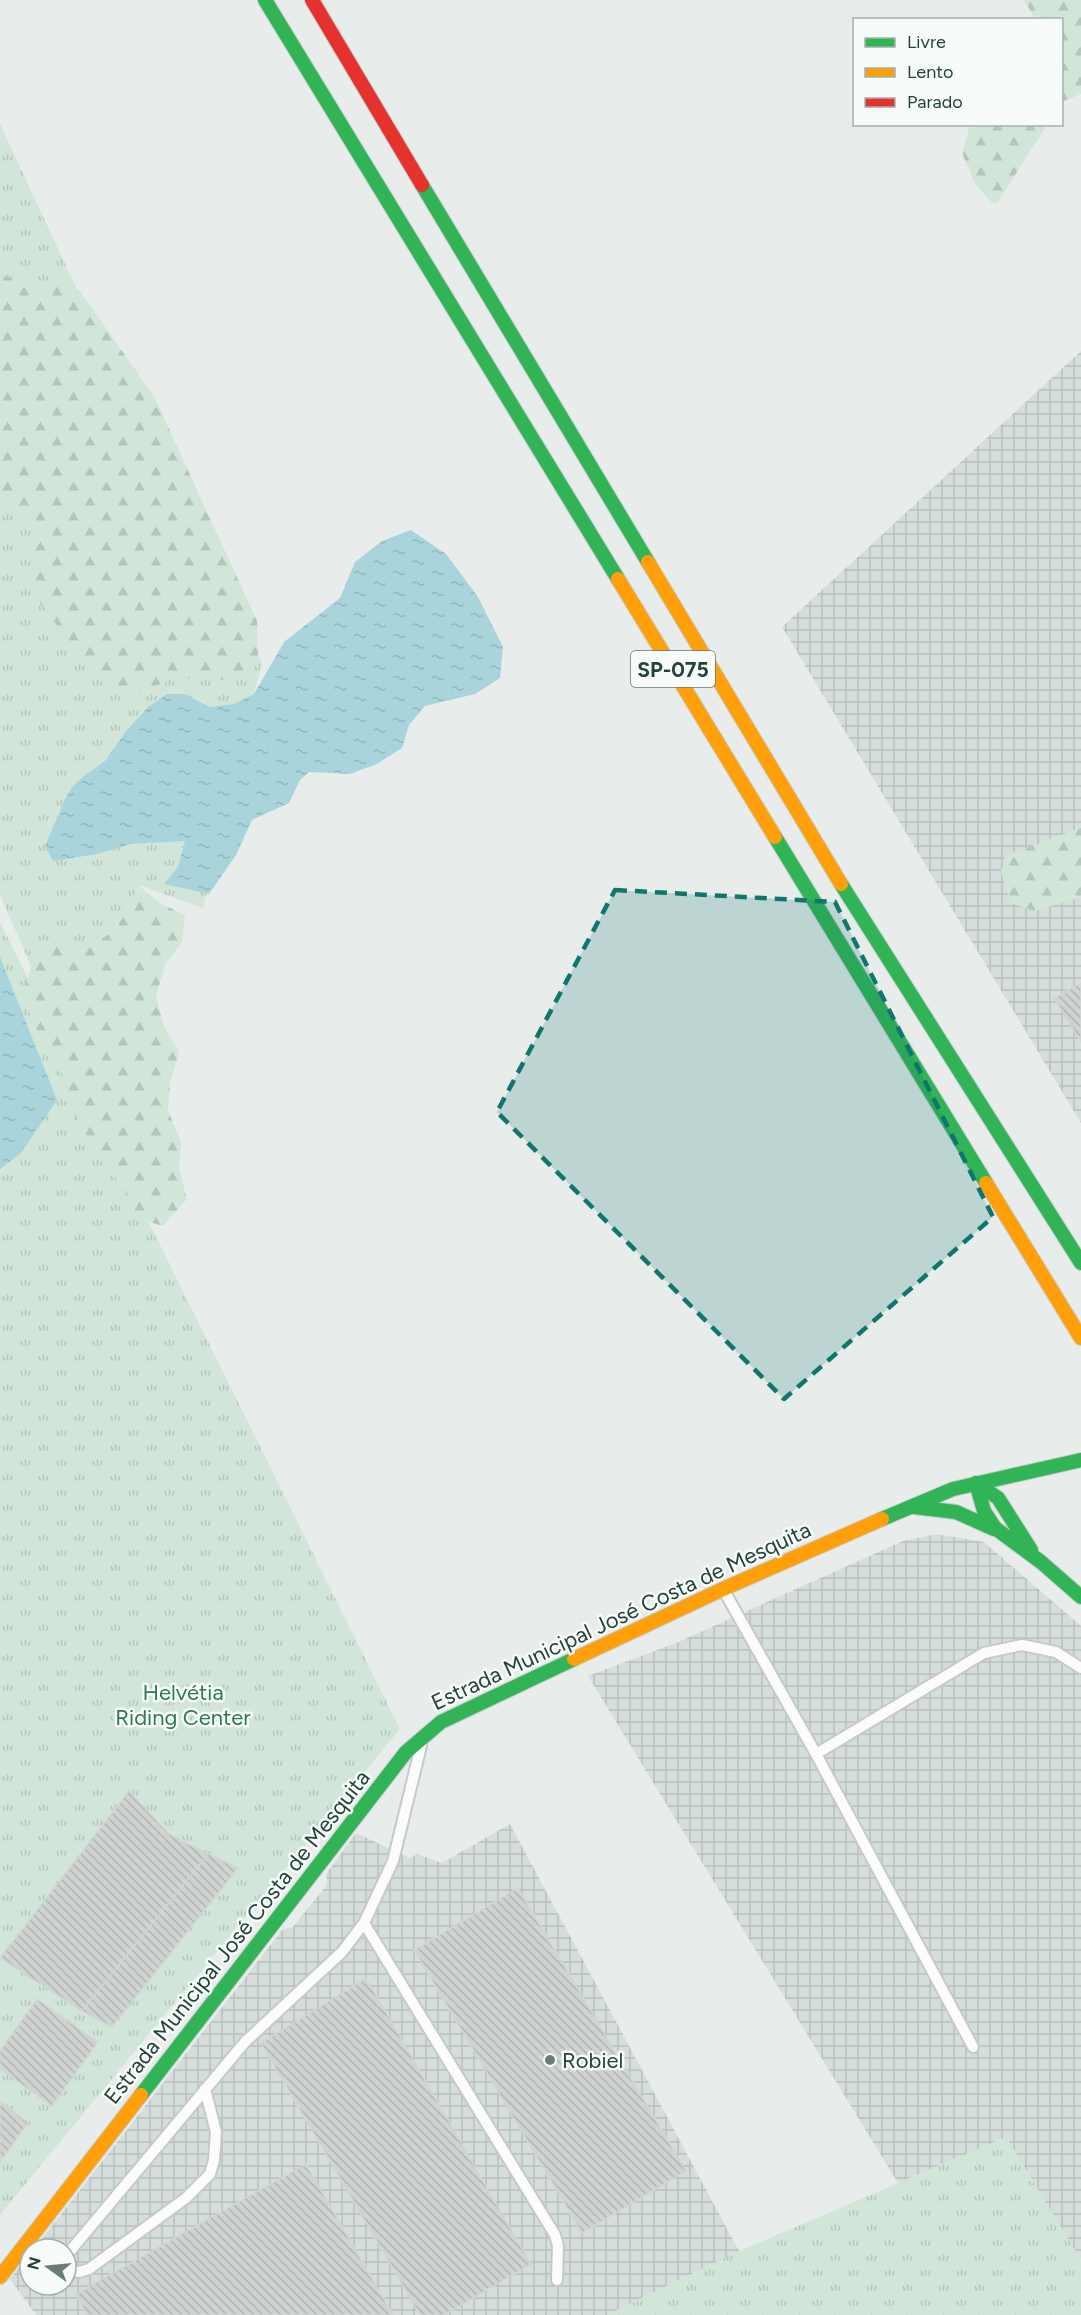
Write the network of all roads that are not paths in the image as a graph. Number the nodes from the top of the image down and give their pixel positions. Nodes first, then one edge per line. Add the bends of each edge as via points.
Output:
1 (265, 0) edge
2 (312, 0) edge
3 (1081, 1263) edge
4 (1081, 1338) edge
5 (1078, 1460) edge
6 (1038, 1468) junction
7 (976, 1483) junction
8 (1021, 1487) dead end
9 (1016, 1502) dead end
10 (909, 1507) junction
11 (994, 1529) junction
12 (1021, 1532) junction
13 (1035, 1557) junction
14 (723, 1589) junction
15 (1081, 1597) edge
16 (1081, 1668) edge
17 (424, 1734) junction
18 (816, 1754) junction
19 (363, 1923) junction
20 (973, 2047) dead end
21 (205, 2089) junction
22 (78, 2242) edge
23 (78, 2272) edge
24 (0, 2277) edge
25 (557, 2280) dead end

1 - 4 main road, SP-075
2 - 3 main road, SP-075 via 856,909
5 - 6 main road, Estrada Municipal José Costa de Mesquita
6 - 7 main road, Estrada Municipal José Costa de Mesquita
6 - 8 main road
7 - 10 main road, Estrada Municipal José Costa de Mesquita
7 - 11 main road via 980,1505
7 - 12 main road via 998,1498
9 - 12 main road
10 - 11 main road via 956,1512
10 - 14 main road, Estrada Municipal José Costa de Mesquita
11 - 13 main road
12 - 13 main road
13 - 15 main road
14 - 17 main road, Estrada Municipal José Costa de Mesquita via 441,1722
14 - 18 lane
16 - 18 lane via 1056,1652 1022,1645 984,1653
17 - 19 lane via 393,1860
17 - 24 main road, Estrada Municipal José Costa de Mesquita via 406,1752
18 - 20 lane
19 - 21 lane via 342,1952 245,2042
19 - 25 lane via 555,2235
21 - 22 lane
21 - 23 lane via 216,2132 210,2174 186,2198 89,2269

